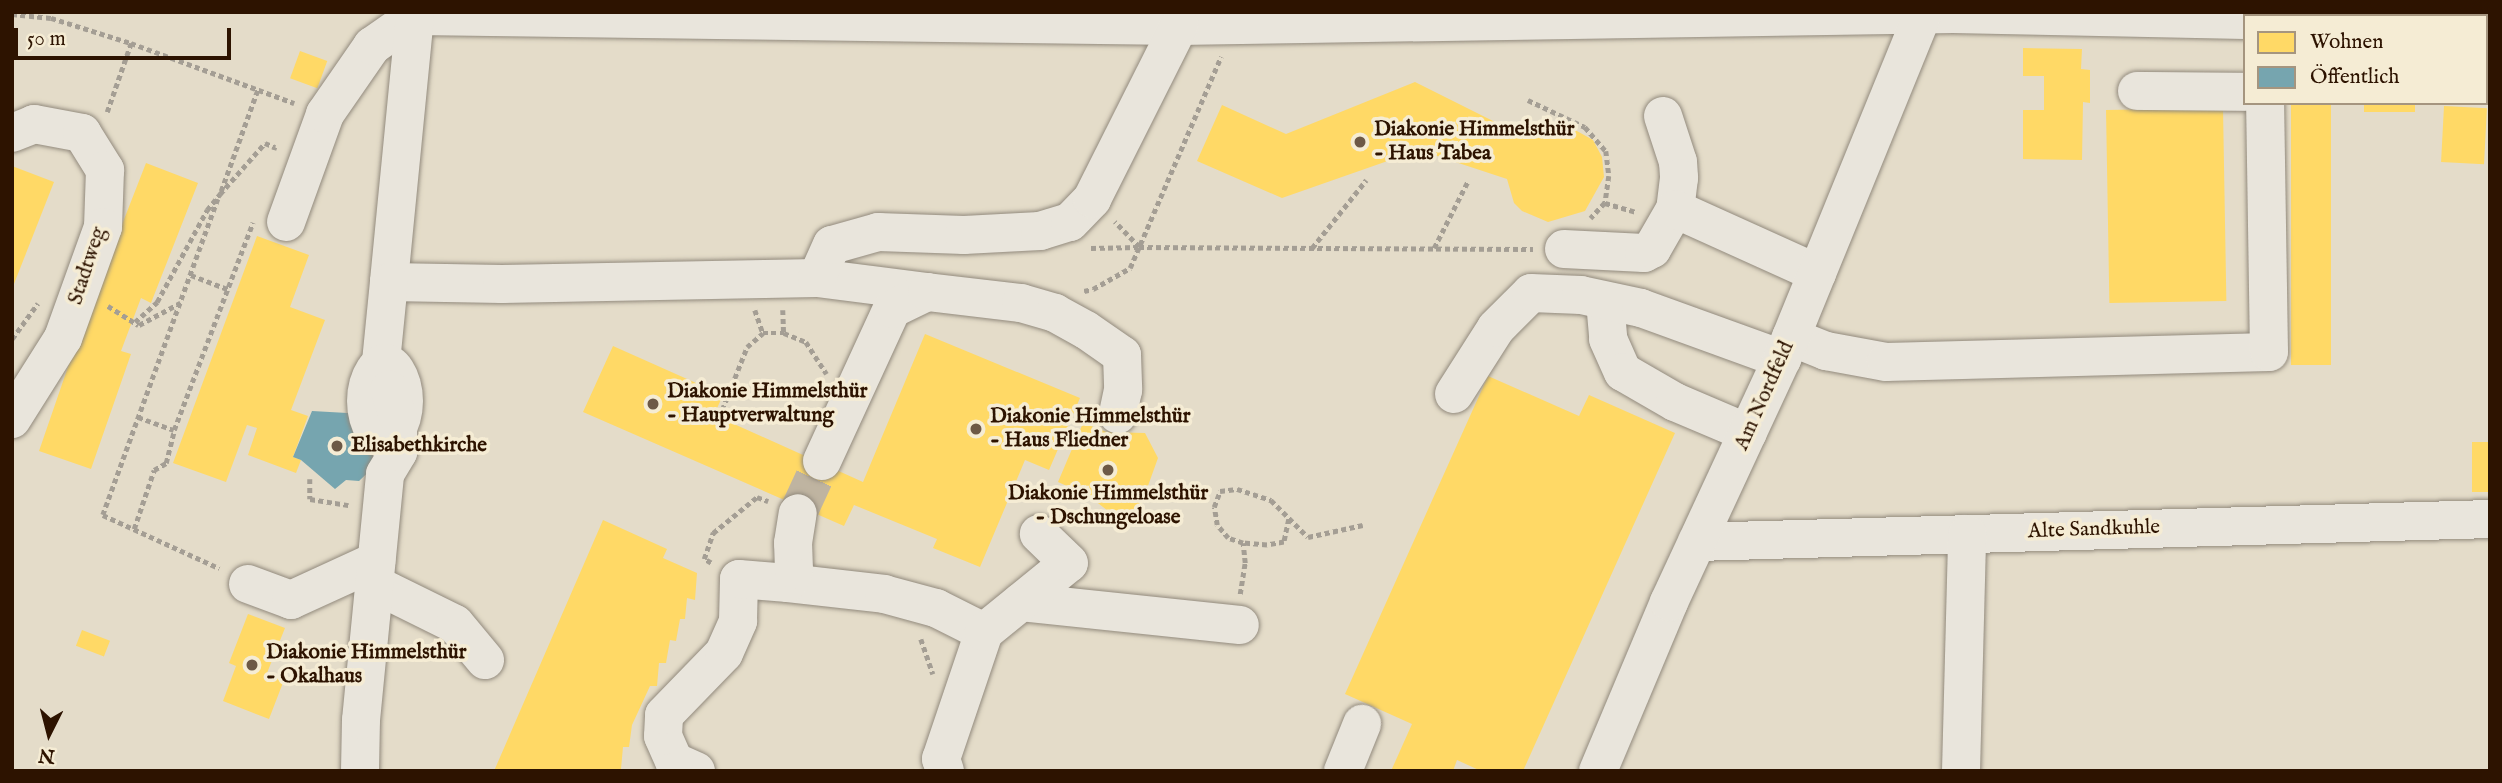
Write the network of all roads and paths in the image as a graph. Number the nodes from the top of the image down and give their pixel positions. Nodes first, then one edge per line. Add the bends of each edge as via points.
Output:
1 (12, 14) edge
2 (416, 14) edge
3 (1922, 16) junction
4 (2243, 20) edge
5 (1236, 24) junction
6 (1179, 26) junction
7 (131, 43) junction
8 (258, 89) junction
9 (2137, 90) dead end
10 (2243, 92) edge
11 (1528, 100) dead end
12 (2265, 105) edge
13 (325, 114) junction
14 (1663, 116) dead end
15 (12, 133) edge
16 (275, 147) dead end
17 (93, 151) junction
18 (1366, 180) dead end
19 (1468, 181) dead end
20 (220, 194) junction
21 (1675, 209) junction
22 (286, 222) dead end
23 (248, 232) dead end
24 (1139, 247) junction
25 (1311, 248) junction
26 (1434, 248) junction
27 (1564, 249) junction
28 (1817, 273) junction
29 (191, 275) junction
30 (817, 278) junction
31 (389, 282) junction
32 (228, 289) junction
33 (927, 292) junction
34 (1082, 292) dead end
35 (1605, 301) junction
36 (180, 303) junction
37 (1787, 348) junction
38 (1454, 394) dead end
39 (845, 409) junction
40 (722, 410) dead end
41 (1118, 414) dead end
42 (138, 417) junction
43 (12, 419) edge
44 (174, 430) junction
45 (1748, 433) junction
46 (822, 461) tunnel mouth
47 (310, 479) dead end
48 (381, 509) junction
49 (798, 513) joint
50 (1289, 519) junction
51 (2490, 519) edge
52 (1363, 525) dead end
53 (134, 529) junction
54 (1038, 534) dead end
55 (1967, 534) junction
56 (1242, 542) junction
57 (1697, 542) junction
58 (375, 573) junction
59 (739, 579) junction
60 (788, 583) junction
61 (248, 584) joint
62 (908, 601) junction
63 (1021, 602) junction
64 (1240, 625) joint
65 (984, 632) junction
66 (485, 660) dead end
67 (934, 677) dead end
68 (1362, 724) dead end
69 (360, 771) edge
70 (696, 771) edge
71 (945, 771) edge
72 (1343, 771) edge
73 (1598, 771) edge
74 (1961, 771) edge

1 - 7 path via 51,18
2 - 6 street
2 - 13 street via 372,46
2 - 31 street
3 - 4 street
3 - 5 street
3 - 28 street, Am Nordfeld
5 - 6 street
5 - 24 path
6 - 30 street via 1092,199 1070,222 1015,233 878,232 832,245
7 - 8 path
7 - 17 path
8 - 13 path
8 - 20 path
9 - 10 street
11 - 27 path via 1586,127 1606,151 1605,203
12 - 37 street via 2269,352 1886,362
13 - 22 street
14 - 21 street via 1678,162
15 - 17 street via 34,124 82,133
16 - 20 path via 265,142
17 - 43 street, Stadtweg via 105,170 103,227 63,338
18 - 25 path
19 - 26 path
20 - 29 path
20 - 36 path via 157,302 137,324
21 - 27 street via 1652,248 1644,253
21 - 28 street
23 - 32 path
24 - 25 path
24 - 34 path via 1130,268
25 - 26 path
26 - 27 path
28 - 37 street, Am Nordfeld
29 - 32 path
29 - 36 path
30 - 31 street via 772,285
30 - 33 street
31 - 48 street via 385,375 398,418 398,452 385,474
32 - 44 path
33 - 39 street via 892,309
33 - 41 street via 1021,303 1055,313 1086,330 1122,355
35 - 37 street
35 - 38 street via 1531,293 1496,328
35 - 45 street via 1608,340 1623,372 1675,402
36 - 42 path
37 - 45 street, Am Nordfeld
39 - 40 path via 806,342 784,333 762,332 747,347
39 - 46 street
42 - 44 path
42 - 53 path via 103,515
44 - 53 path via 166,463 154,470
45 - 57 street, Am Nordfeld
47 - 48 path via 310,499
48 - 58 street
49 - 59 path via 757,497 713,533 704,559
49 - 60 street via 794,570
50 - 52 path via 1308,537
50 - 56 path via 1284,542
50 - 56 path via 1271,500 1237,489 1220,491 1214,507 1217,525 1228,538
51 - 55 street, Alte Sandkuhle
53 - 61 path
54 - 63 street via 1069,563
55 - 57 street, Alte Sandkuhle
55 - 74 street
56 - 64 path via 1245,563 1237,606
57 - 73 street, Am Nordfeld
58 - 61 street via 291,600
58 - 66 street via 455,624
58 - 69 street
59 - 60 street
59 - 70 street via 738,621 724,653 663,715 663,736 674,761
60 - 62 street
62 - 65 street via 936,608
62 - 67 path
63 - 64 street
63 - 65 street
65 - 71 street via 942,759
68 - 72 street

